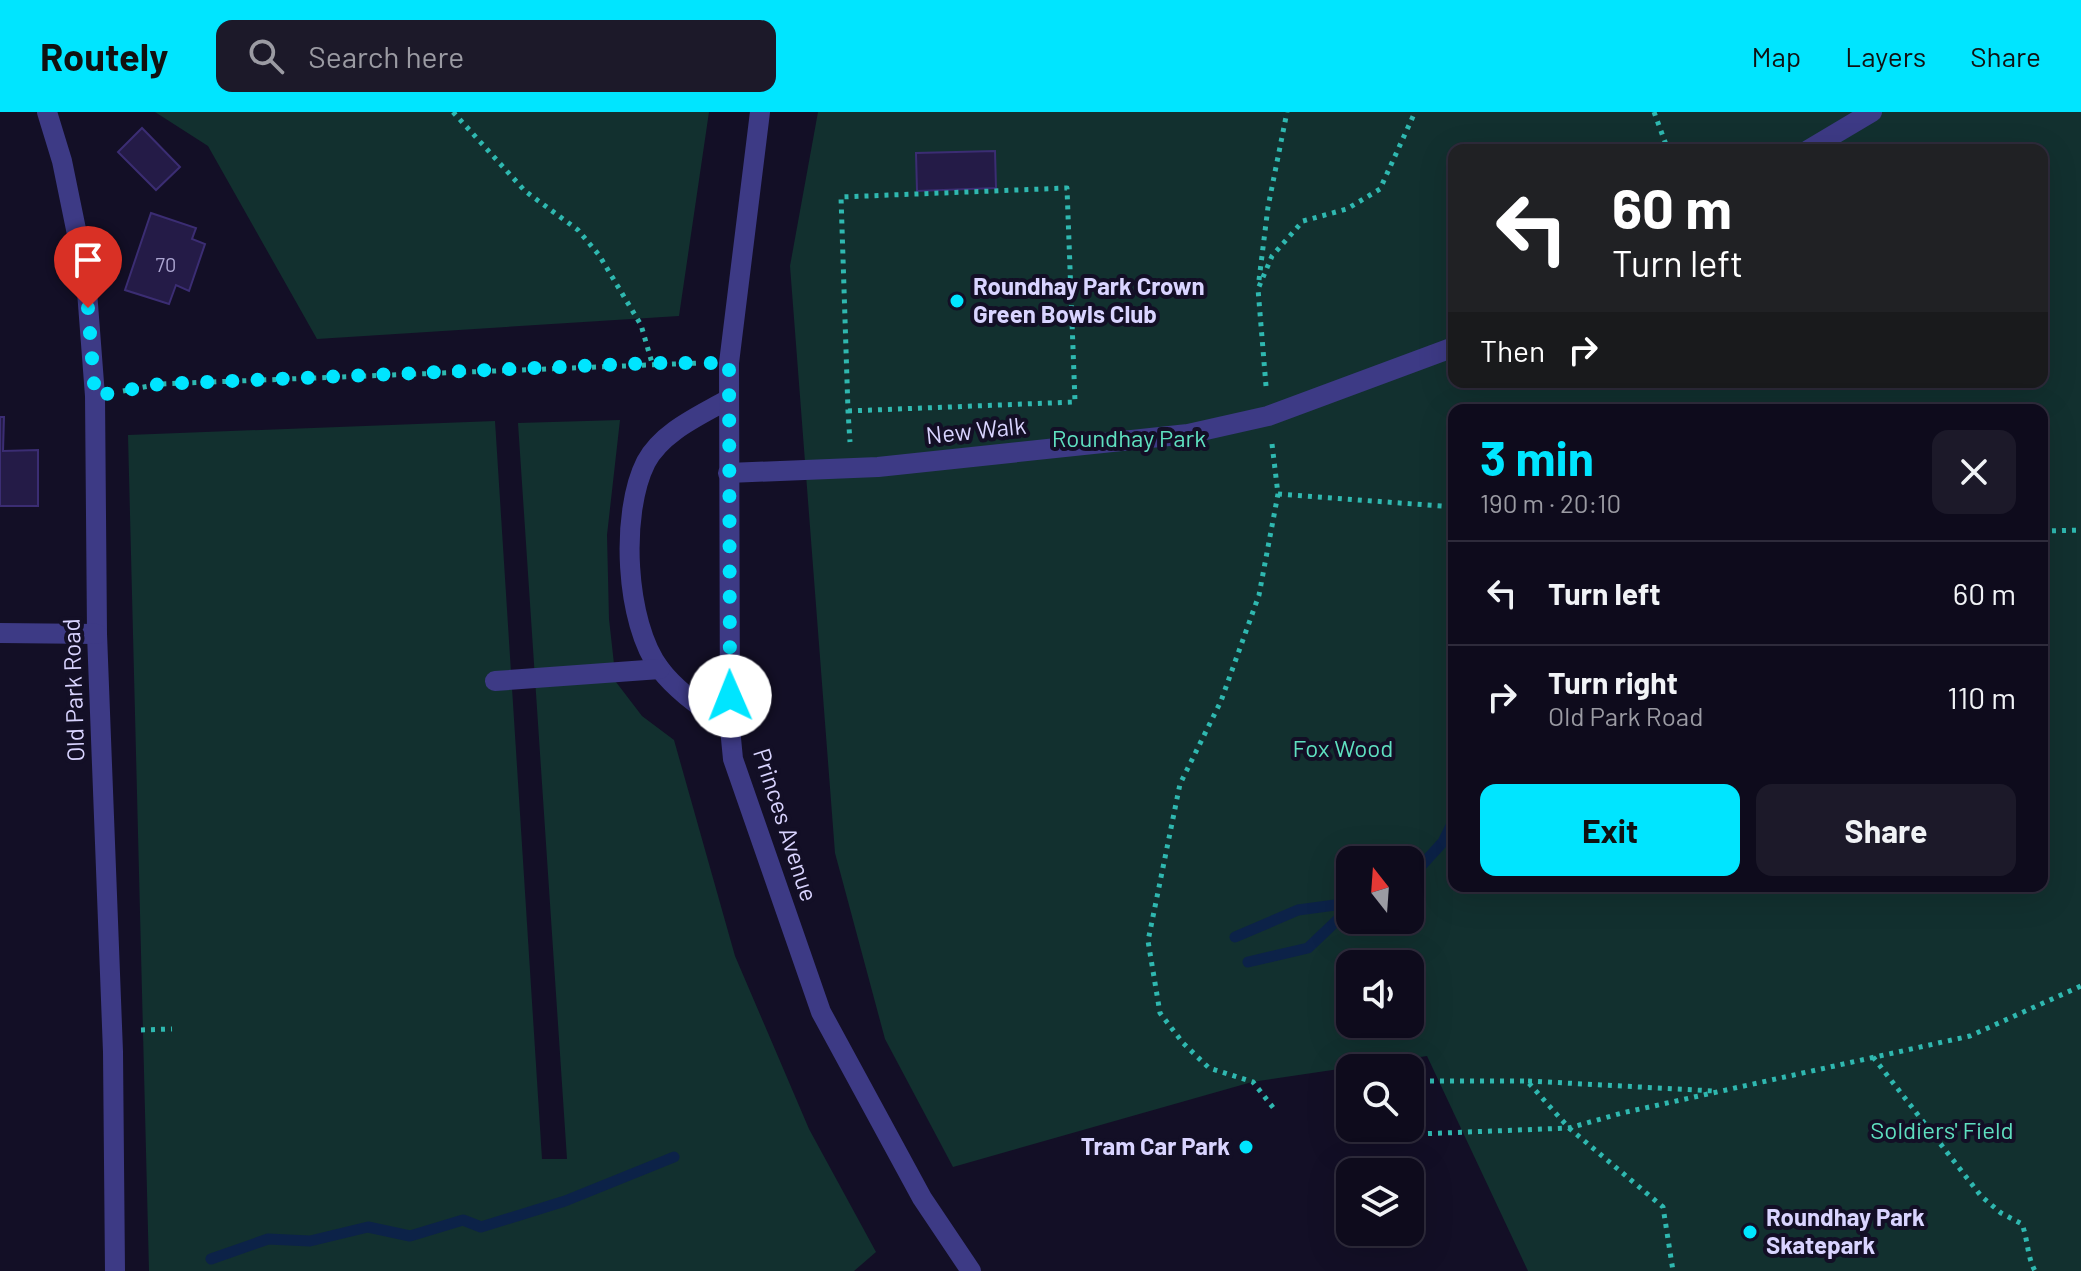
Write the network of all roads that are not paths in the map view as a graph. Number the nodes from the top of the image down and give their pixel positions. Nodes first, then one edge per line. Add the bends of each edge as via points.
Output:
1 (47, 112) edge
2 (760, 112) edge
3 (1872, 112) edge
4 (1818, 144) edge
5 (1448, 349) edge
6 (727, 400) junction
7 (728, 473) junction
8 (0, 633) edge
9 (97, 634) junction
10 (660, 669) junction
11 (495, 681) dead end
12 (730, 728) junction
13 (961, 1267) edge
14 (115, 1271) edge

1 - 9 street, Old Park Road via 86,278 95,396
2 - 6 street, Princes Avenue
3 - 4 street
5 - 7 street, New Walk via 1268,416 1188,434 850,467
6 - 7 street, Princes Avenue
6 - 10 street via 675,430 646,461 632,505 631,584 644,638
7 - 12 street, Princes Avenue
8 - 9 street
9 - 14 street, Old Park Road via 113,1052
10 - 11 street
10 - 12 street
12 - 13 street, Princes Avenue via 733,759 821,1012

